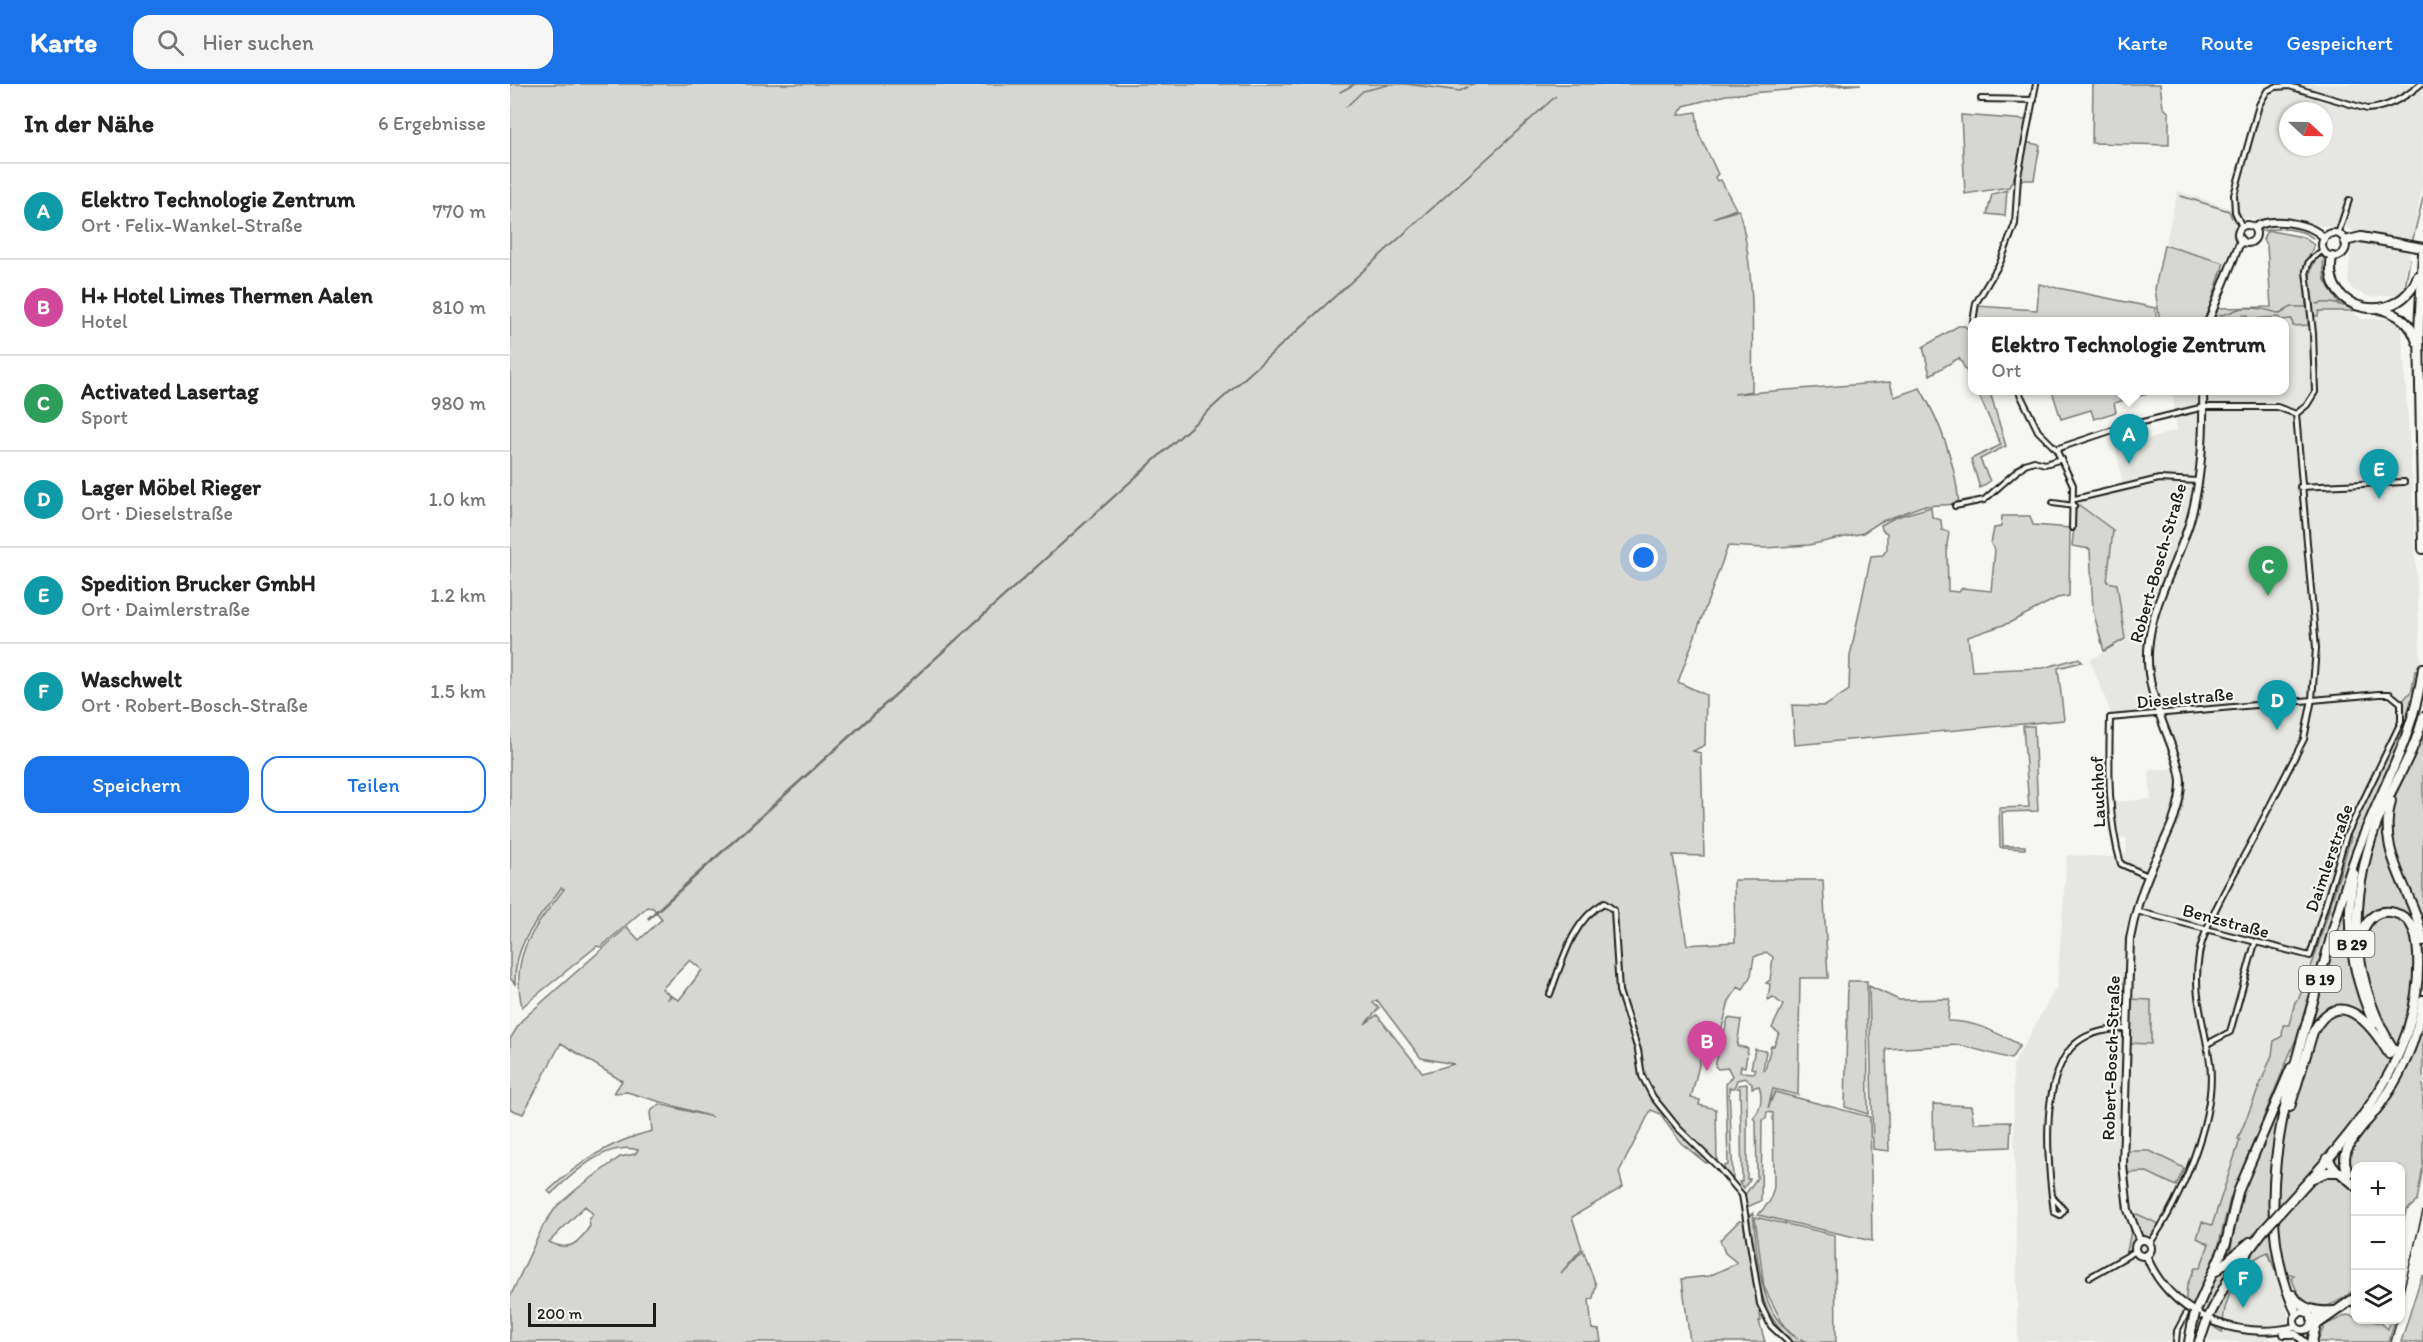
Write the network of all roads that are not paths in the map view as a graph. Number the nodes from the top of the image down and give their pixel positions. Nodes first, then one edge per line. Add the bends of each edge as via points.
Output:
1 (2036, 84) edge
2 (2421, 84) edge
3 (2269, 86) edge
4 (1981, 99) dead end
5 (2034, 100) junction
6 (2349, 200) dead end
7 (2242, 227) junction
8 (2254, 228) junction
9 (2338, 234) junction
10 (2324, 237) junction
11 (2241, 240) junction
12 (2345, 241) junction
13 (2423, 248) edge
14 (2323, 250) junction
15 (2423, 253) edge
16 (2332, 257) junction
17 (2422, 266) edge
18 (2378, 308) junction
19 (1974, 317) edge
20 (2210, 317) edge
21 (2420, 361) junction
22 (2020, 395) edge
23 (2203, 395) edge
24 (2204, 407) junction
25 (2296, 414) junction
26 (2056, 449) junction
27 (2062, 459) junction
28 (2198, 481) junction
29 (2404, 482) dead end
30 (2300, 487) junction
31 (2075, 499) junction
32 (2053, 503) dead end
33 (1955, 506) dead end
34 (2074, 506) junction
35 (2072, 528) dead end
36 (2423, 549) edge
37 (2423, 668) edge
38 (2312, 699) junction
39 (2402, 703) joint
40 (2159, 714) junction
41 (2423, 717) edge
42 (2110, 718) joint
43 (2397, 780) junction
44 (2362, 843) junction
45 (2148, 876) junction
46 (2136, 911) junction
47 (2207, 930) junction
48 (2423, 941) edge
49 (2255, 943) junction
50 (2359, 953) junction
51 (2310, 956) joint
52 (1550, 994) dead end
53 (2423, 1000) edge
54 (2127, 1029) junction
55 (2382, 1041) junction
56 (2206, 1044) junction
57 (2299, 1048) junction
58 (2392, 1052) joint
59 (2361, 1128) junction
60 (2277, 1151) junction
61 (2329, 1159) junction
62 (2340, 1172) junction
63 (2349, 1174) junction
64 (2351, 1176) edge
65 (2313, 1178) junction
66 (2351, 1182) edge
67 (2052, 1196) junction
68 (2294, 1198) junction
69 (2261, 1233) junction
70 (2140, 1241) junction
71 (2150, 1243) junction
72 (2136, 1251) junction
73 (2146, 1255) junction
74 (2090, 1277) dead end
75 (2287, 1284) junction
76 (2205, 1285) junction
77 (2351, 1300) edge
78 (2336, 1311) junction
79 (2186, 1314) junction
80 (2297, 1314) junction
81 (2312, 1319) junction
82 (2295, 1327) junction
83 (2306, 1330) junction
84 (2214, 1332) dead end
85 (2280, 1335) junction
86 (2243, 1337) dead end
87 (2252, 1338) dead end
88 (2261, 1339) dead end
89 (1788, 1342) edge
90 (2176, 1342) edge
91 (2189, 1342) edge
92 (2199, 1342) edge
93 (2305, 1342) edge
94 (2311, 1342) edge

1 - 5 street
2 - 3 street via 2381,107 2367,109 2289,86
3 - 7 street via 2259,105 2234,195 2235,212
4 - 5 street
5 - 19 street via 2022,150 2015,224 2000,263 1976,303
6 - 9 street
7 - 8 street
7 - 11 street via 2238,233
8 - 10 street via 2265,222 2279,222 2311,228
8 - 11 street via 2254,240
9 - 10 street
9 - 12 street
10 - 14 street
11 - 20 street
12 - 13 highway via 2361,237
12 - 16 street via 2344,252
14 - 16 street
14 - 25 street via 2309,261 2306,271 2315,392
15 - 17 highway
16 - 18 highway via 2332,280 2339,293 2356,305
17 - 18 highway via 2406,296 2395,304
17 - 21 highway
18 - 21 highway via 2407,322
21 - 36 highway
22 - 26 street via 2038,431
23 - 24 street, Robert-Bosch-Straße
24 - 25 street via 2268,406 2286,408
24 - 26 street via 2122,427
24 - 28 street, Robert-Bosch-Straße
25 - 30 street
26 - 27 street
27 - 31 street
27 - 33 street via 2044,464 2034,460 1984,500
28 - 31 street via 2160,479
28 - 40 street, Robert-Bosch-Straße via 2190,521 2149,639 2147,663
29 - 30 street
30 - 38 street via 2316,648
31 - 34 street
32 - 34 street
34 - 35 street
37 - 44 highway, B 29 via 2409,732
38 - 39 street, Dieselstraße via 2390,694
38 - 40 street, Dieselstraße
38 - 47 street via 2304,739
39 - 51 street, Daimlerstraße via 2401,722 2346,836
40 - 42 street, Dieselstraße
40 - 45 street, Robert-Bosch-Straße via 2177,760 2181,792 2177,812
41 - 43 highway, B 29
42 - 45 street, Lauchhof via 2110,818 2121,864
43 - 48 highway, B 29 via 2387,818 2387,844 2413,905
43 - 50 highway, B 29 via 2375,828 2361,873 2356,917
44 - 55 highway, B 29 via 2352,891 2352,942 2362,993
44 - 57 highway, B 19
45 - 46 street, Robert-Bosch-Straße
46 - 47 street, Benzstraße
46 - 54 street, Robert-Bosch-Straße via 2130,939
47 - 49 street, Benzstraße
47 - 56 street via 2199,952 2196,995
49 - 51 street, Benzstraße
49 - 56 street via 2230,1032
50 - 58 highway, B 19 via 2369,998
50 - 61 highway, B 19 via 2361,931 2372,917 2386,912 2405,918 2416,938 2416,1005 2408,1039 2390,1080
52 - 89 street via 1575,933 1594,908 1604,903 1611,906 1619,991 1642,1076 1678,1128 1742,1195 1760,1304 1771,1326
53 - 59 highway via 2403,1069
54 - 67 street via 2099,1031 2080,1040 2062,1064 2055,1080 2050,1120
54 - 70 street, Robert-Bosch-Straße via 2123,1176 2128,1210
55 - 58 highway, B 29
55 - 60 highway, B 19 via 2357,1014 2335,1011 2324,1017 2310,1040
56 - 71 street via 2211,1080 2205,1127
57 - 60 highway
57 - 76 highway, B 19 via 2238,1192 2226,1243
59 - 61 highway
59 - 63 highway via 2345,1151
60 - 75 highway, B 19 via 2274,1211
61 - 62 highway
61 - 63 highway
61 - 65 highway
61 - 68 highway, B 19
62 - 65 highway
62 - 66 highway
63 - 64 highway
65 - 68 highway, B 19
67 - 67 street via 2054,1212 2060,1215 2063,1206
68 - 69 highway, B 19, bridge
69 - 76 highway, B 19 via 2226,1260
69 - 92 highway, B 19, bridge via 2230,1276
70 - 71 street
70 - 72 street
71 - 73 street via 2151,1250
72 - 73 street
72 - 74 street
73 - 79 street via 2159,1281
75 - 78 highway, B 19 via 2306,1308
75 - 80 highway, B 19
76 - 91 highway, B 19, bridge
77 - 78 highway
78 - 81 highway
78 - 94 highway via 2316,1325
79 - 84 street
79 - 90 street
80 - 81 street via 2306,1313
80 - 82 street
81 - 83 street
82 - 83 street
82 - 85 street
83 - 94 street
85 - 88 street
85 - 93 street via 2295,1334
86 - 87 street

